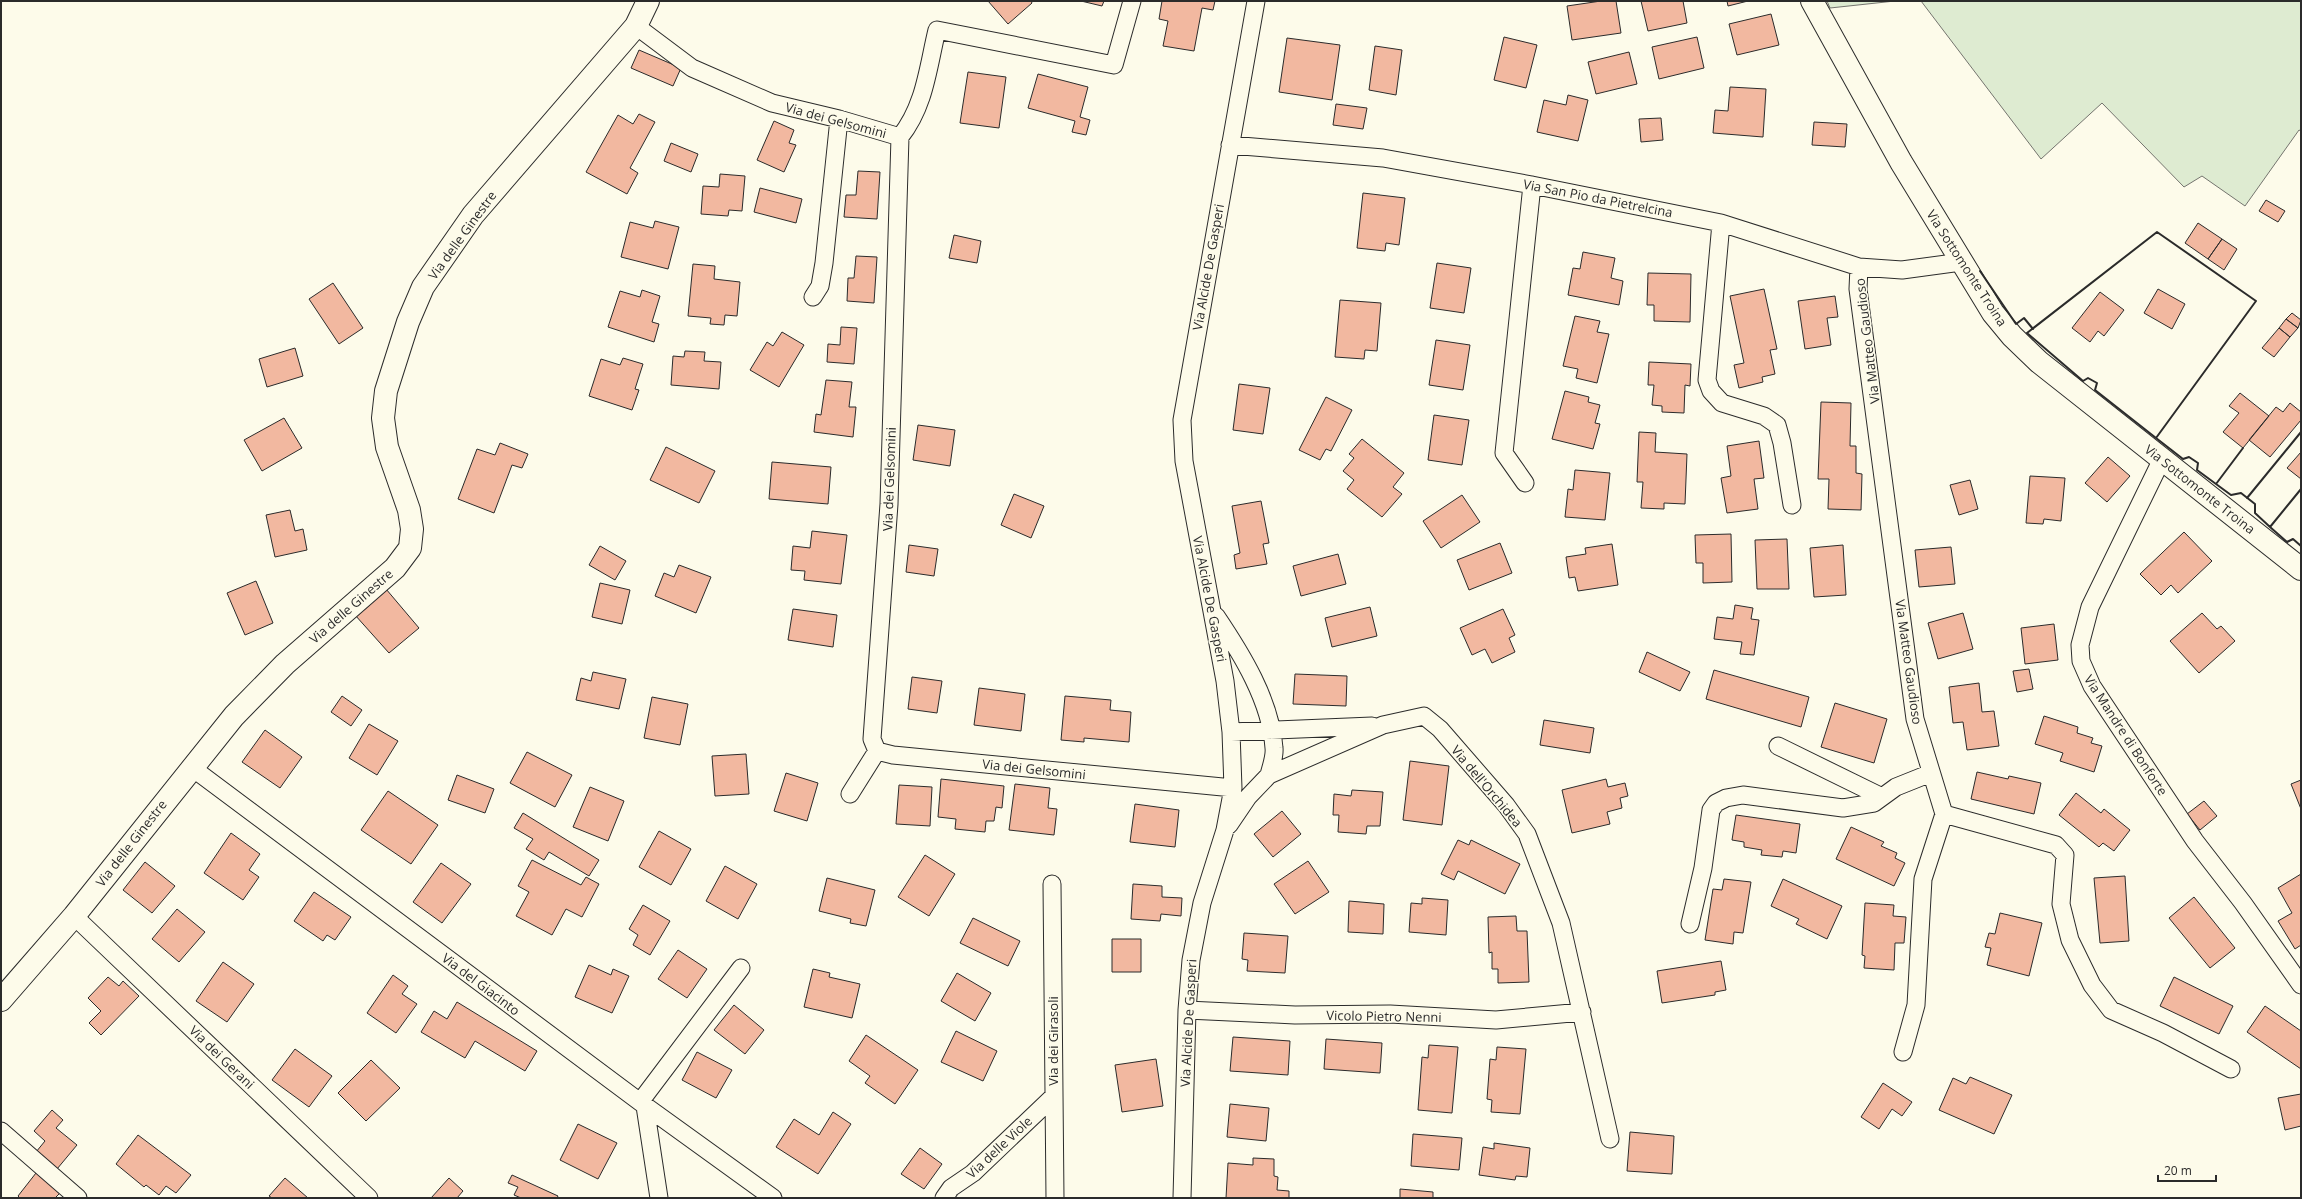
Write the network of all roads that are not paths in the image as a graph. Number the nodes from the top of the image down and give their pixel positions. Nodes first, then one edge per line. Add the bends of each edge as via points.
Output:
1 (648, 1) edge
2 (1132, 1) edge
3 (1256, 1) edge
4 (1812, 1) edge
5 (636, 26) junction
6 (839, 118) junction
7 (900, 137) junction
8 (1230, 146) junction
9 (1532, 185) junction
10 (1721, 224) junction
11 (1961, 262) junction
12 (1860, 267) junction
13 (813, 297) dead end
14 (2162, 459) junction
15 (1525, 483) dead end
16 (1792, 505) dead end
17 (2301, 570) edge
18 (1212, 611) junction
19 (1383, 726) junction
20 (1271, 730) junction
21 (1231, 732) junction
22 (1778, 746) dead end
23 (876, 751) junction
24 (191, 767) junction
25 (1932, 773) junction
26 (1269, 775) junction
27 (1233, 788) junction
28 (850, 794) dead end
29 (1882, 797) junction
30 (1944, 814) junction
31 (1225, 830) junction
32 (1052, 884) dead end
33 (74, 916) junction
34 (1690, 924) dead end
35 (741, 968) dead end
36 (2301, 985) edge
37 (1, 1000) edge
38 (1187, 1010) junction
39 (1582, 1012) junction
40 (1903, 1052) dead end
41 (2231, 1069) dead end
42 (1054, 1096) junction
43 (642, 1104) junction
44 (1, 1131) edge
45 (1610, 1139) dead end
46 (78, 1198) edge
47 (370, 1198) edge
48 (658, 1198) edge
49 (773, 1198) edge
50 (944, 1198) edge
51 (1055, 1198) edge
52 (1182, 1198) edge

1 - 5 street, Via delle Ginestre
2 - 7 street via 1114,65 937,30 921,102 911,124
3 - 8 street, Via Alcide De Gasperi
4 - 11 street, Via Sottomonte Troina via 1897,155
5 - 6 street, Via dei Gelsomini via 692,68 772,102
5 - 24 street, Via delle Ginestre via 473,215 423,287 408,322 386,391 383,418 387,447 410,510 410,548 395,568 279,670 234,716
6 - 7 street, Via dei Gelsomini
6 - 13 street via 824,263 820,286
7 - 23 street, Via dei Gelsomini via 889,504 872,739
8 - 9 street, Via San Pio da Pietrelcina via 1383,158
8 - 18 street, Via Alcide De Gasperi via 1182,420 1184,462
9 - 10 street, Via San Pio da Pietrelcina
9 - 15 street via 1504,453
10 - 12 street, Via San Pio da Pietrelcina
10 - 16 street via 1707,380 1722,403 1764,416 1777,425
11 - 12 street, Via San Pio da Pietrelcina via 1902,270
11 - 14 street, Via Sottomonte Troina via 1993,313 2012,336 2039,362
12 - 25 street, Via Matteo Gaudioso via 1858,289 1915,720
14 - 17 street, Via Sottomonte Troina
14 - 36 street, Via Mandre di Bonforte via 2090,607 2080,645 2081,661 2092,686 2195,841
18 - 20 street via 1242,654 1268,716
18 - 21 street, Via Alcide De Gasperi
19 - 20 street
19 - 26 street, Via dell'Orchidea
19 - 39 street, Via dell'Orchidea via 1424,716 1440,729 1506,805 1527,834 1561,923
20 - 21 street
20 - 26 street via 1275,749
21 - 27 street, Via Alcide De Gasperi
22 - 29 street
23 - 27 street, Via dei Gelsomini via 893,755
23 - 28 street
24 - 33 street, Via delle Ginestre
24 - 43 street, Via del Giacinto
25 - 29 street via 1896,787
25 - 30 street, Via Matteo Gaudioso
26 - 31 street, Via dell'Orchidea via 1248,797
27 - 31 street, Via Alcide De Gasperi
29 - 34 street via 1874,802 1843,808 1743,794 1716,803 1711,810 1703,868
30 - 40 street via 1923,879 1916,1005
30 - 41 street via 2056,845 2065,855 2061,904 2070,940 2092,985 2111,1010 2163,1033
31 - 38 street, Via Alcide De Gasperi via 1202,903 1191,960
32 - 42 street, Via dei Girasoli
33 - 37 street, Via delle Ginestre
33 - 47 street, Via dei Gerani
35 - 43 street
38 - 39 street, Vicolo Pietro Nenni via 1295,1015 1390,1014 1496,1020
38 - 52 street, Via Alcide De Gasperi
39 - 45 street, Via dell'Orchidea
42 - 50 street, Via delle Viole via 973,1172 951,1188
42 - 51 street, Via dei Girasoli
43 - 48 street
43 - 49 street, Via del Giacinto
44 - 46 street

